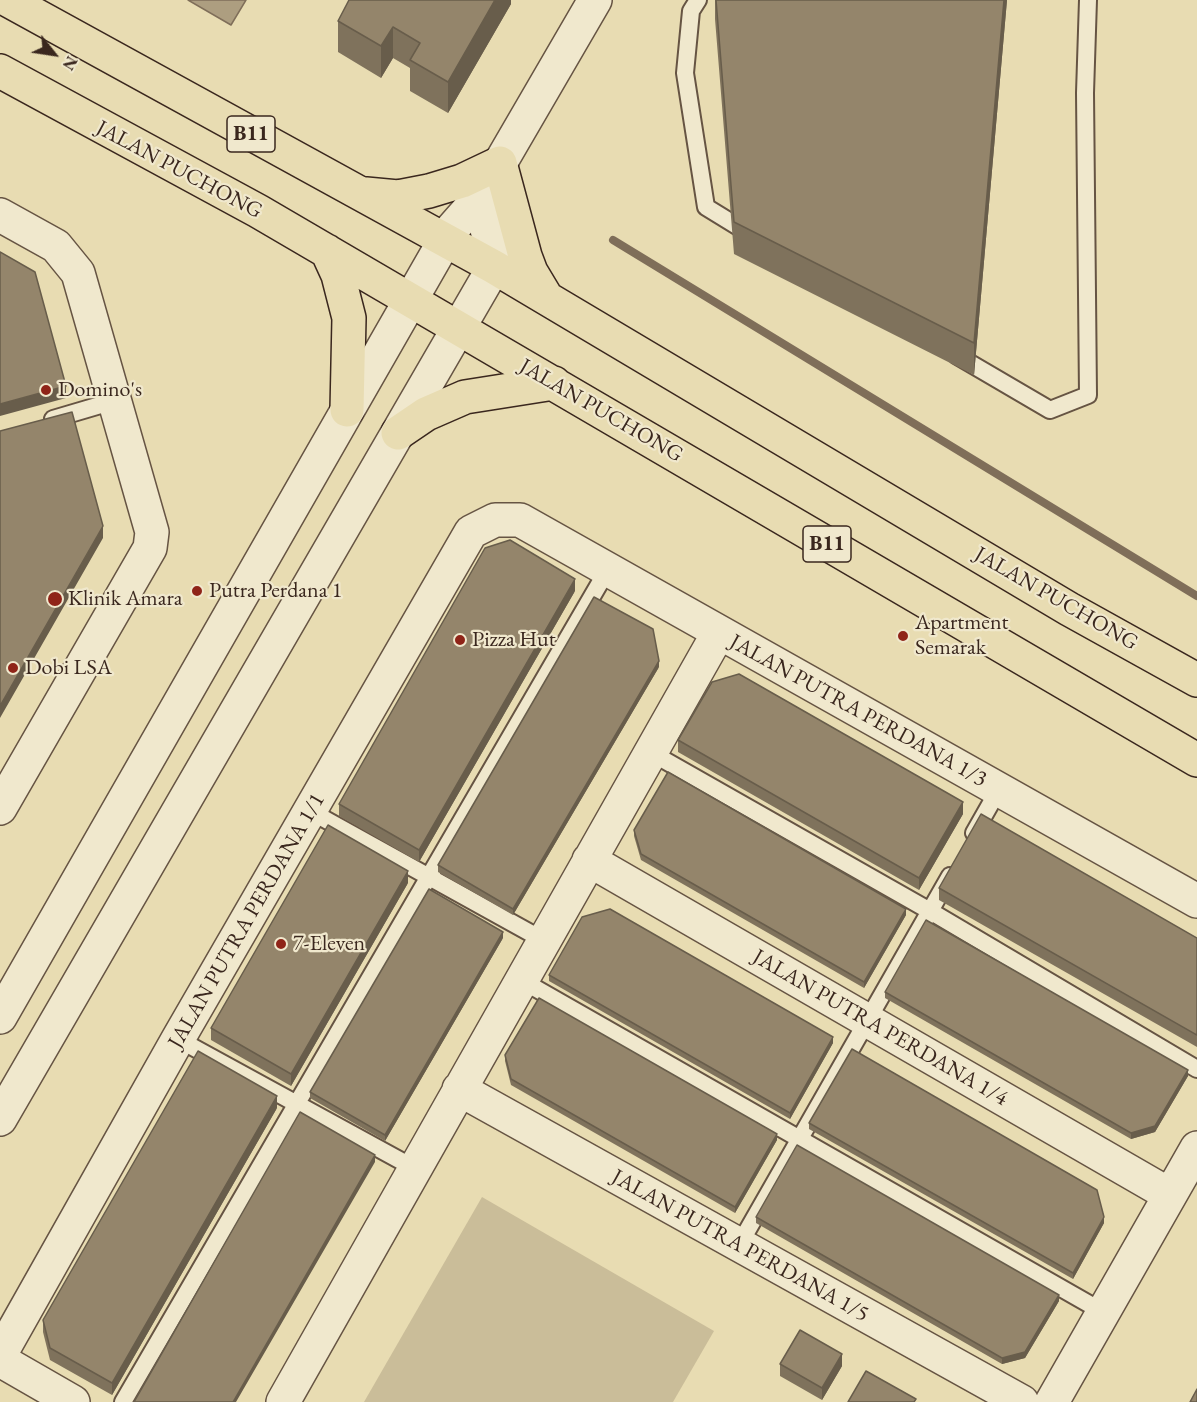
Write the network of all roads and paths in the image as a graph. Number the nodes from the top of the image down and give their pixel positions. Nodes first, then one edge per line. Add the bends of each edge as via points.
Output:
1 (8, 0) edge
2 (595, 0) edge
3 (698, 0) edge
4 (1088, 0) edge
5 (0, 72) edge
6 (501, 163) junction
7 (361, 193) junction
8 (481, 196) junction
9 (0, 215) edge
10 (445, 240) junction
11 (766, 243) edge
12 (327, 251) junction
13 (494, 267) junction
14 (411, 299) junction
15 (548, 299) junction
16 (459, 327) junction
17 (939, 345) edge
18 (554, 383) junction
19 (114, 401) junction
20 (347, 410) junction
21 (34, 425) edge
22 (398, 433) junction
23 (520, 520) joint
24 (608, 570) junction
25 (719, 632) junction
26 (1197, 680) edge
27 (651, 752) junction
28 (1197, 760) edge
29 (999, 789) junction
30 (0, 808) edge
31 (310, 811) junction
32 (589, 860) junction
33 (429, 877) junction
34 (1197, 901) edge
35 (930, 911) junction
36 (543, 940) junction
37 (521, 980) junction
38 (0, 1017) edge
39 (868, 1021) junction
40 (178, 1039) junction
41 (1197, 1069) edge
42 (459, 1089) junction
43 (297, 1104) junction
44 (0, 1119) edge
45 (800, 1139) junction
46 (1197, 1148) edge
47 (414, 1168) junction
48 (1170, 1195) junction
49 (739, 1245) junction
50 (1103, 1312) junction
51 (0, 1355) edge
52 (0, 1360) edge
53 (73, 1402) edge
54 (123, 1402) edge
55 (283, 1402) edge
56 (1022, 1402) edge
57 (1052, 1402) edge

1 - 7 main road, JALAN PUCHONG / B11
2 - 6 street
3 - 11 lane via 691,11 685,73 706,207
4 - 17 lane via 1088,395 1050,410
5 - 12 main road, JALAN PUCHONG / B11
6 - 7 main road via 429,191 398,197
6 - 8 street
6 - 15 main road via 528,264
7 - 10 main road, JALAN PUCHONG / B11
8 - 10 street
8 - 13 street
9 - 19 street via 56,246 78,273
10 - 13 main road, JALAN PUCHONG / B11
10 - 14 street
12 - 14 main road, JALAN PUCHONG / B11
12 - 20 main road via 349,318
13 - 15 main road, JALAN PUCHONG / B11
13 - 16 street
14 - 16 main road, JALAN PUCHONG / B11
14 - 20 street
15 - 26 main road, JALAN PUCHONG / B11 via 1069,609
16 - 18 main road, JALAN PUCHONG / B11
16 - 22 street
18 - 22 main road via 465,397 426,414
18 - 28 main road, JALAN PUCHONG / B11
19 - 21 lane
19 - 30 street via 152,532 150,548
20 - 38 street
22 - 44 street
23 - 24 street, JALAN PUTRA PERDANA 1/3
23 - 31 street, JALAN PUTRA PERDANA 1/1 via 495,520 471,532
24 - 25 street, JALAN PUTRA PERDANA 1/3
24 - 33 lane
25 - 27 street
25 - 29 street, JALAN PUTRA PERDANA 1/3
27 - 32 street
27 - 35 lane
29 - 34 street, JALAN PUTRA PERDANA 1/3
29 - 35 lane
31 - 33 lane
31 - 40 street, JALAN PUTRA PERDANA 1/1
32 - 36 street
32 - 39 street, JALAN PUTRA PERDANA 1/4
33 - 36 lane
33 - 43 lane
35 - 39 lane
35 - 41 lane
36 - 37 street
37 - 42 street
37 - 45 lane
39 - 45 lane
39 - 48 street, JALAN PUTRA PERDANA 1/4
40 - 43 lane
40 - 51 street, JALAN PUTRA PERDANA 1/1
42 - 47 street
42 - 49 street, JALAN PUTRA PERDANA 1/5
43 - 47 lane
43 - 54 lane
45 - 49 lane
45 - 50 lane
46 - 48 street
47 - 55 street
48 - 50 street
49 - 56 street, JALAN PUTRA PERDANA 1/5
50 - 57 street
52 - 53 street

